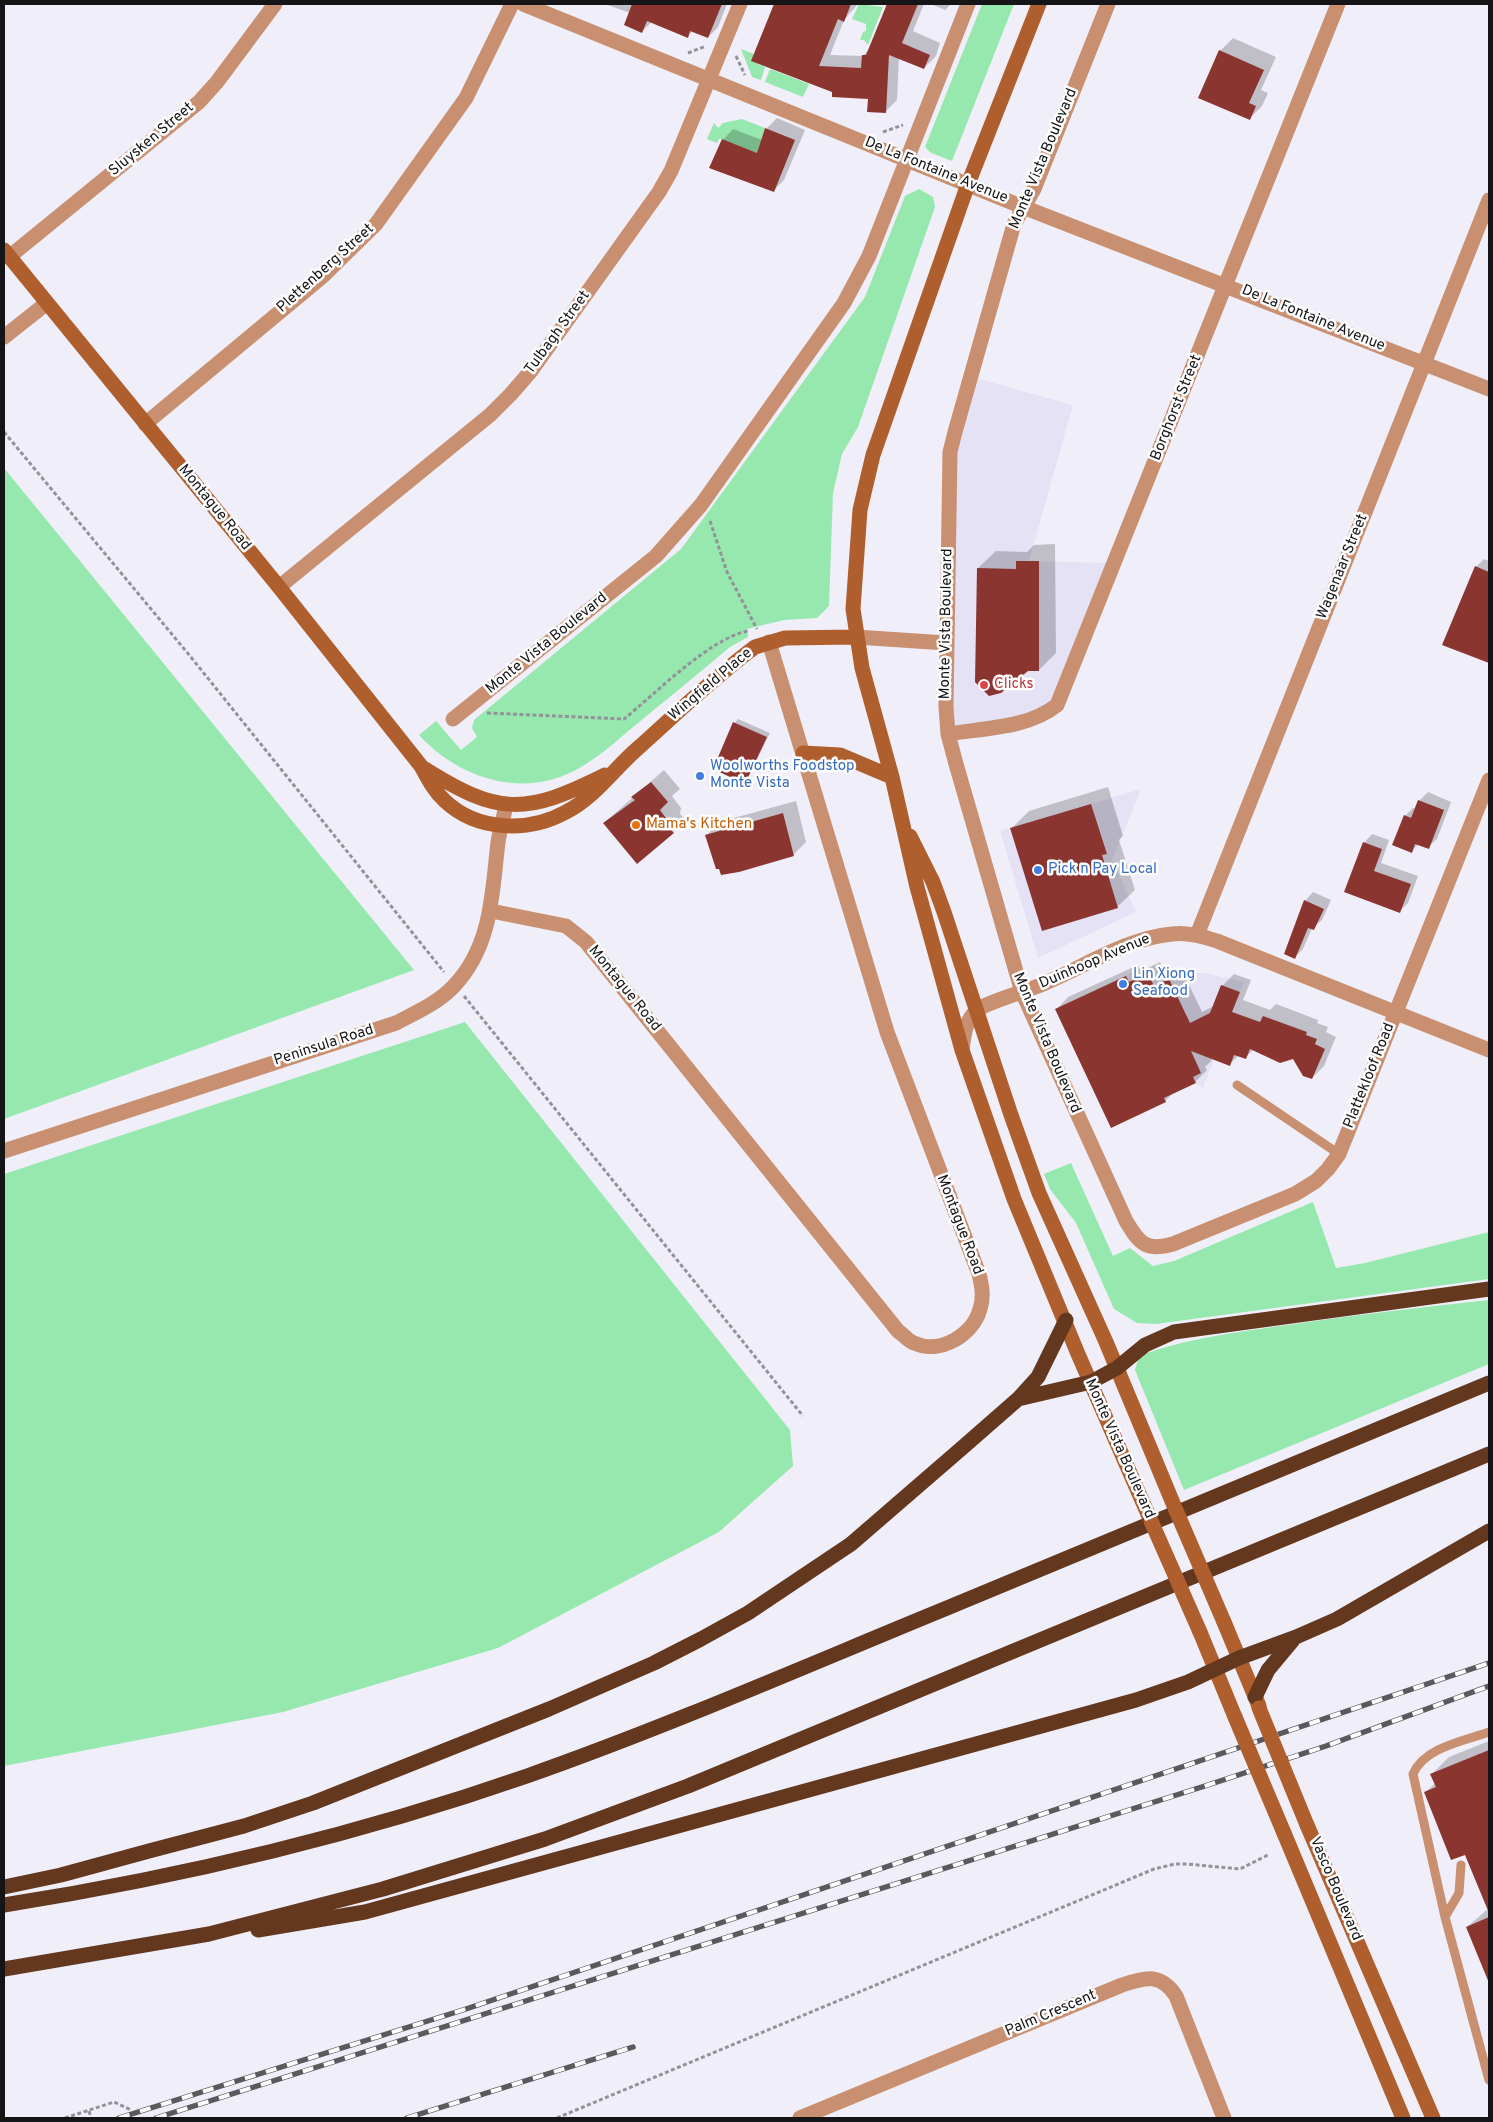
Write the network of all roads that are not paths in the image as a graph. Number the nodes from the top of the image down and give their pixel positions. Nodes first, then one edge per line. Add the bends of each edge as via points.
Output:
1 (275, 4) edge
2 (512, 4) edge
3 (523, 4) edge
4 (740, 4) edge
5 (968, 4) edge
6 (1039, 4) edge
7 (1108, 4) edge
8 (1338, 4) edge
9 (710, 79) junction
10 (907, 159) junction
11 (968, 184) junction
12 (1489, 200) edge
13 (1023, 207) junction
14 (6, 253) edge
15 (1226, 284) junction
16 (47, 303) junction
17 (4, 337) edge
18 (1424, 364) junction
19 (1489, 389) edge
20 (145, 424) junction
21 (279, 587) junction
22 (856, 637) junction
23 (769, 642) junction
24 (946, 643) junction
25 (453, 719) dead end
26 (948, 734) junction
27 (803, 753) junction
28 (421, 766) junction
29 (612, 771) junction
30 (892, 777) junction
31 (1489, 780) edge
32 (506, 804) junction
33 (502, 826) junction
34 (904, 826) junction
35 (491, 911) junction
36 (1197, 935) junction
37 (1022, 992) junction
38 (976, 1010) junction
39 (1396, 1014) junction
40 (962, 1050) junction
41 (1489, 1050) edge
42 (1237, 1085) dead end
43 (4, 1151) edge
44 (1338, 1154) junction
45 (1136, 1236) joint
46 (1489, 1289) edge
47 (1066, 1320) junction
48 (1117, 1368) junction
49 (1091, 1382) junction
50 (1489, 1383) edge
51 (1018, 1399) junction
52 (1489, 1454) edge
53 (1489, 1531) edge
54 (1296, 1637) junction
55 (1239, 1658) junction
56 (1215, 1669) junction
57 (1257, 1702) junction
58 (1489, 1732) edge
59 (1461, 1865) dead end
60 (4, 1887) edge
61 (4, 1905) edge
62 (1445, 1917) junction
63 (209, 1934) junction
64 (4, 1969) edge
65 (1489, 2080) edge
66 (800, 2118) edge
67 (1224, 2118) edge
68 (1403, 2118) edge
69 (1433, 2118) edge

1 - 14 street, Sluysken Street via 199,102
2 - 20 street, Plettenberg Street via 466,98 376,224 323,276
3 - 9 street, De La Fontaine Avenue
4 - 9 street, Tulbagh Street
5 - 10 street, Monte Vista Boulevard
6 - 11 main road, Monte Vista Boulevard
7 - 13 street, Monte Vista Boulevard via 1040,175
8 - 15 street, Borghorst Street
9 - 10 street, De La Fontaine Avenue
9 - 21 street, Tulbagh Street via 659,192 521,383 490,415
10 - 11 street, De La Fontaine Avenue
10 - 25 street, Monte Vista Boulevard via 853,288 702,504 656,556
11 - 13 street, De La Fontaine Avenue
11 - 22 main road, Monte Vista Boulevard via 873,455 860,510 854,610
12 - 18 street, Wagenaar Street
13 - 15 street, De La Fontaine Avenue
13 - 24 street, Monte Vista Boulevard via 1014,224 950,452
14 - 16 main road, Montague Road
15 - 18 street, De La Fontaine Avenue
15 - 26 street, Borghorst Street via 1058,705 1045,715 1024,722
16 - 17 street
16 - 20 main road, Montague Road
18 - 19 street, De La Fontaine Avenue
18 - 36 street, Wagenaar Street
20 - 21 main road, Montague Road
21 - 28 main road, Montague Road
22 - 23 main road, Wingfield Place via 785,638
22 - 24 street, Wingfield Place
22 - 30 main road, Monte Vista Boulevard
23 - 27 street, Montague Road
23 - 29 main road, Wingfield Place via 755,647 740,659
24 - 26 street, Monte Vista Boulevard
26 - 37 street, Monte Vista Boulevard
27 - 30 main road via 840,755
27 - 35 street, Montague Road via 888,1032 979,1274 983,1292 980,1309 965,1333 950,1342 927,1346 913,1343 898,1331 577,934 550,921
28 - 32 main road, Montague Road via 464,792
28 - 33 main road, Montague Road via 433,787 460,813
29 - 32 main road, Wingfield Place via 552,799
29 - 33 main road, Wingfield Place via 590,796 567,812 541,823
30 - 34 main road, Monte Vista Boulevard
31 - 39 street, Plattekloof Road
32 - 33 street, Peninsula Road
33 - 35 street, Peninsula Road
34 - 38 main road, Monte Vista Boulevard via 933,882
34 - 40 main road, Monte Vista Boulevard
35 - 43 street, Peninsula Road via 475,958 454,986 432,1005 396,1023
36 - 37 street, Duinhoop Avenue via 1173,933 1147,939
36 - 39 street, Duinhoop Avenue
37 - 38 street, Duinhoop Avenue
37 - 45 street, Monte Vista Boulevard via 1126,1221
38 - 40 street via 966,1025
38 - 48 main road, Monte Vista Boulevard via 1040,1193
39 - 41 street, Duinhoop Avenue
39 - 44 street, Plattekloof Road
40 - 47 main road, Monte Vista Boulevard via 1014,1199
42 - 44 lane
44 - 45 street, Plattekloof Road via 1316,1181 1295,1194 1162,1247 1143,1245
46 - 48 highway via 1174,1332 1145,1345
47 - 49 main road, Monte Vista Boulevard
47 - 51 highway via 1038,1376
48 - 49 highway
48 - 55 main road, Monte Vista Boulevard, bridge
49 - 51 highway
49 - 56 main road, Monte Vista Boulevard, bridge
50 - 61 highway via 683,1717 525,1776 372,1824 249,1857
51 - 60 highway via 851,1544 748,1613 654,1663 313,1803 216,1833
52 - 63 highway via 608,1816 415,1880
53 - 54 highway via 1337,1619
54 - 55 highway
54 - 57 highway via 1268,1670
55 - 56 highway
55 - 57 main road, Vasco Boulevard
56 - 63 highway via 1136,1700 365,1912 280,1927
56 - 68 main road, Vasco Boulevard, bridge
57 - 69 main road, Vasco Boulevard, bridge
58 - 62 lane via 1428,1754 1412,1774
59 - 62 lane via 1459,1893
62 - 65 lane
63 - 64 highway
66 - 67 street, Palm Crescent via 1122,1985 1149,1979 1163,1981 1176,1996

